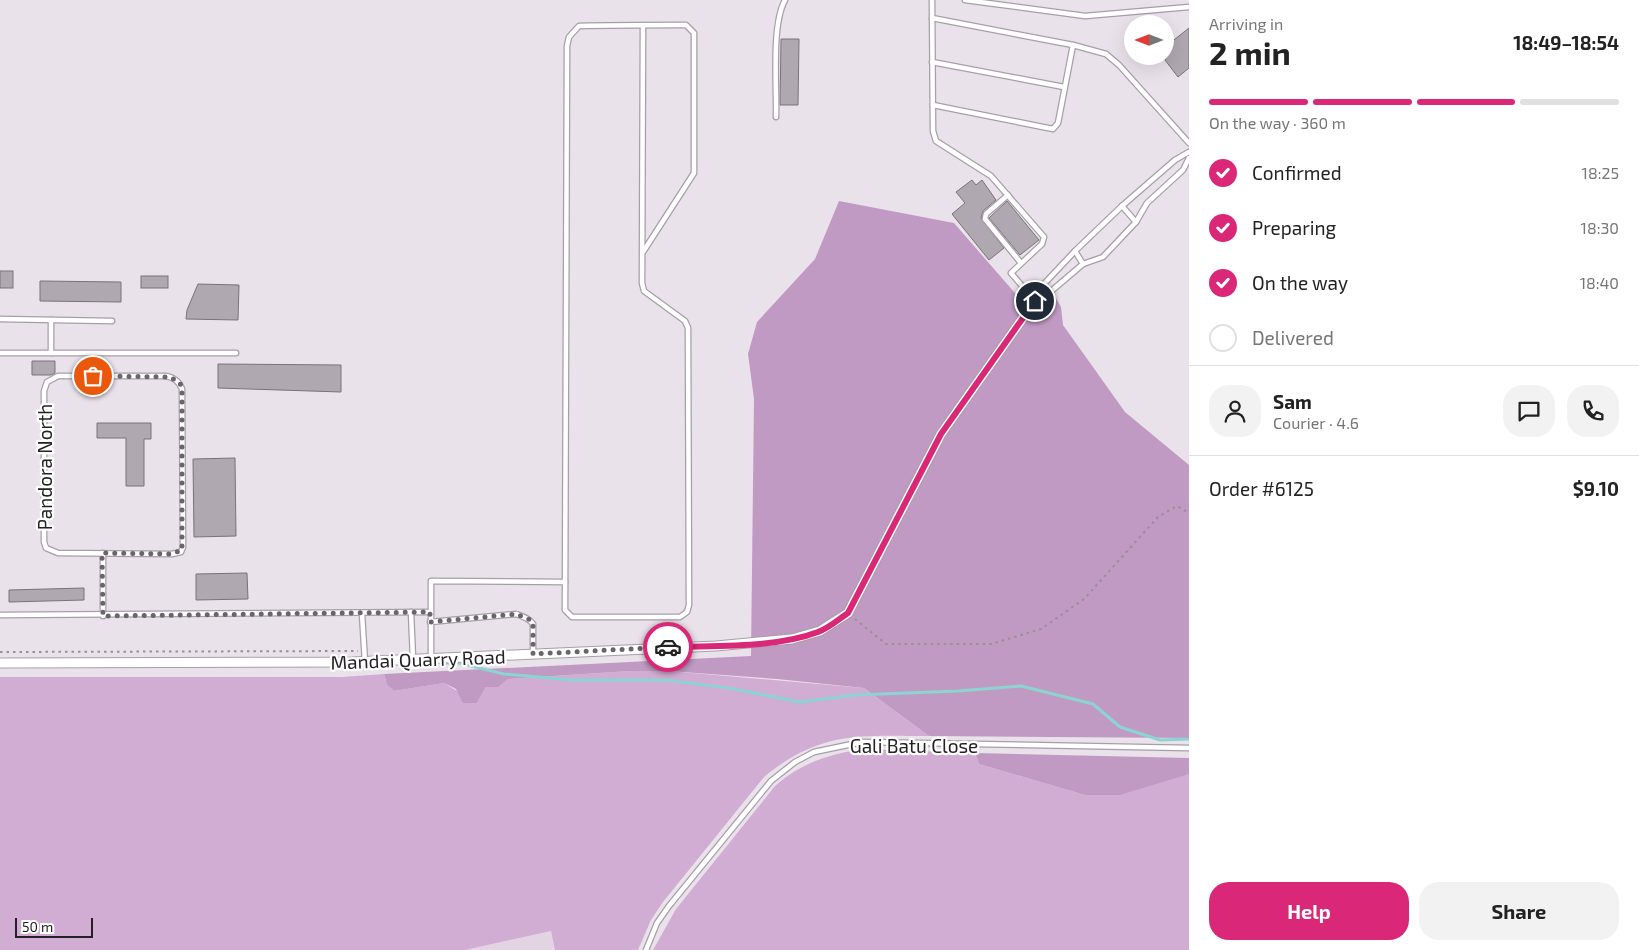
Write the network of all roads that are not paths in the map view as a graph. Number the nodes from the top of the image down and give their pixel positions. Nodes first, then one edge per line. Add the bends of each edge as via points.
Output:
1 (786, 0) edge
2 (932, 0) edge
3 (965, 0) edge
4 (1189, 7) edge
5 (932, 18) junction
6 (643, 25) junction
7 (1073, 45) junction
8 (932, 62) junction
9 (1064, 87) junction
10 (933, 106) junction
11 (776, 117) dead end
12 (1189, 143) edge
13 (1189, 152) edge
14 (1189, 158) edge
15 (1008, 195) junction
16 (1122, 206) junction
17 (1136, 222) junction
18 (1075, 251) junction
19 (643, 252) junction
20 (1020, 263) junction
21 (1082, 264) junction
22 (1037, 298) junction
23 (0, 319) edge
24 (51, 320) junction
25 (112, 321) dead end
26 (0, 353) edge
27 (51, 353) junction
28 (236, 353) dead end
29 (102, 553) junction
30 (565, 582) junction
31 (411, 612) junction
32 (430, 612) junction
33 (362, 614) junction
34 (0, 615) edge
35 (103, 616) junction
36 (430, 622) junction
37 (533, 654) junction
38 (431, 658) junction
39 (413, 659) junction
40 (365, 662) junction
41 (0, 663) edge
42 (1189, 748) edge
43 (646, 950) edge

1 - 11 lane via 777,31
2 - 5 lane
3 - 4 lane via 1085,16
5 - 7 lane
5 - 8 lane
6 - 19 lane
6 - 19 lane via 686,25 695,38 694,173
6 - 30 lane via 578,26 569,37 567,46
7 - 9 lane
7 - 12 lane via 1106,54
8 - 9 lane
8 - 10 lane
9 - 10 lane via 1058,123 1053,129
10 - 15 lane via 936,141 986,172
13 - 16 lane, Mandai Quarry Road via 1175,160
14 - 17 lane, Mandai Quarry Road via 1183,170 1147,203
15 - 20 lane via 986,214 985,219
15 - 20 lane via 1044,239
16 - 17 lane
16 - 18 lane, Mandai Quarry Road
17 - 21 lane, Mandai Quarry Road via 1104,257
18 - 21 lane
18 - 22 lane, Mandai Quarry Road via 1043,285
19 - 30 lane via 644,291 685,321 688,328 689,605 687,612 680,616 572,617 566,610
20 - 22 lane via 1012,270 1012,275
21 - 22 lane, Mandai Quarry Road via 1049,293
22 - 37 street, Mandai Quarry Road via 941,434 848,613 820,631 792,639 716,646
23 - 24 lane
24 - 25 lane
24 - 27 lane
26 - 27 lane
27 - 28 lane
29 - 29 lane, Pandora North via 181,552 182,389 175,379 165,376 58,376 47,382 44,391 44,542 49,551
29 - 35 lane
30 - 32 lane via 431,581
31 - 32 lane
31 - 33 lane
31 - 39 lane
32 - 36 lane
33 - 35 lane
33 - 40 lane
34 - 35 lane
36 - 37 lane via 516,614 533,624
36 - 38 lane
37 - 38 street, Mandai Quarry Road
38 - 39 street, Mandai Quarry Road
39 - 40 street, Mandai Quarry Road
40 - 41 street, Mandai Quarry Road
42 - 43 lane, Gali Batu Close via 862,742 814,752 771,781 669,906 657,923

